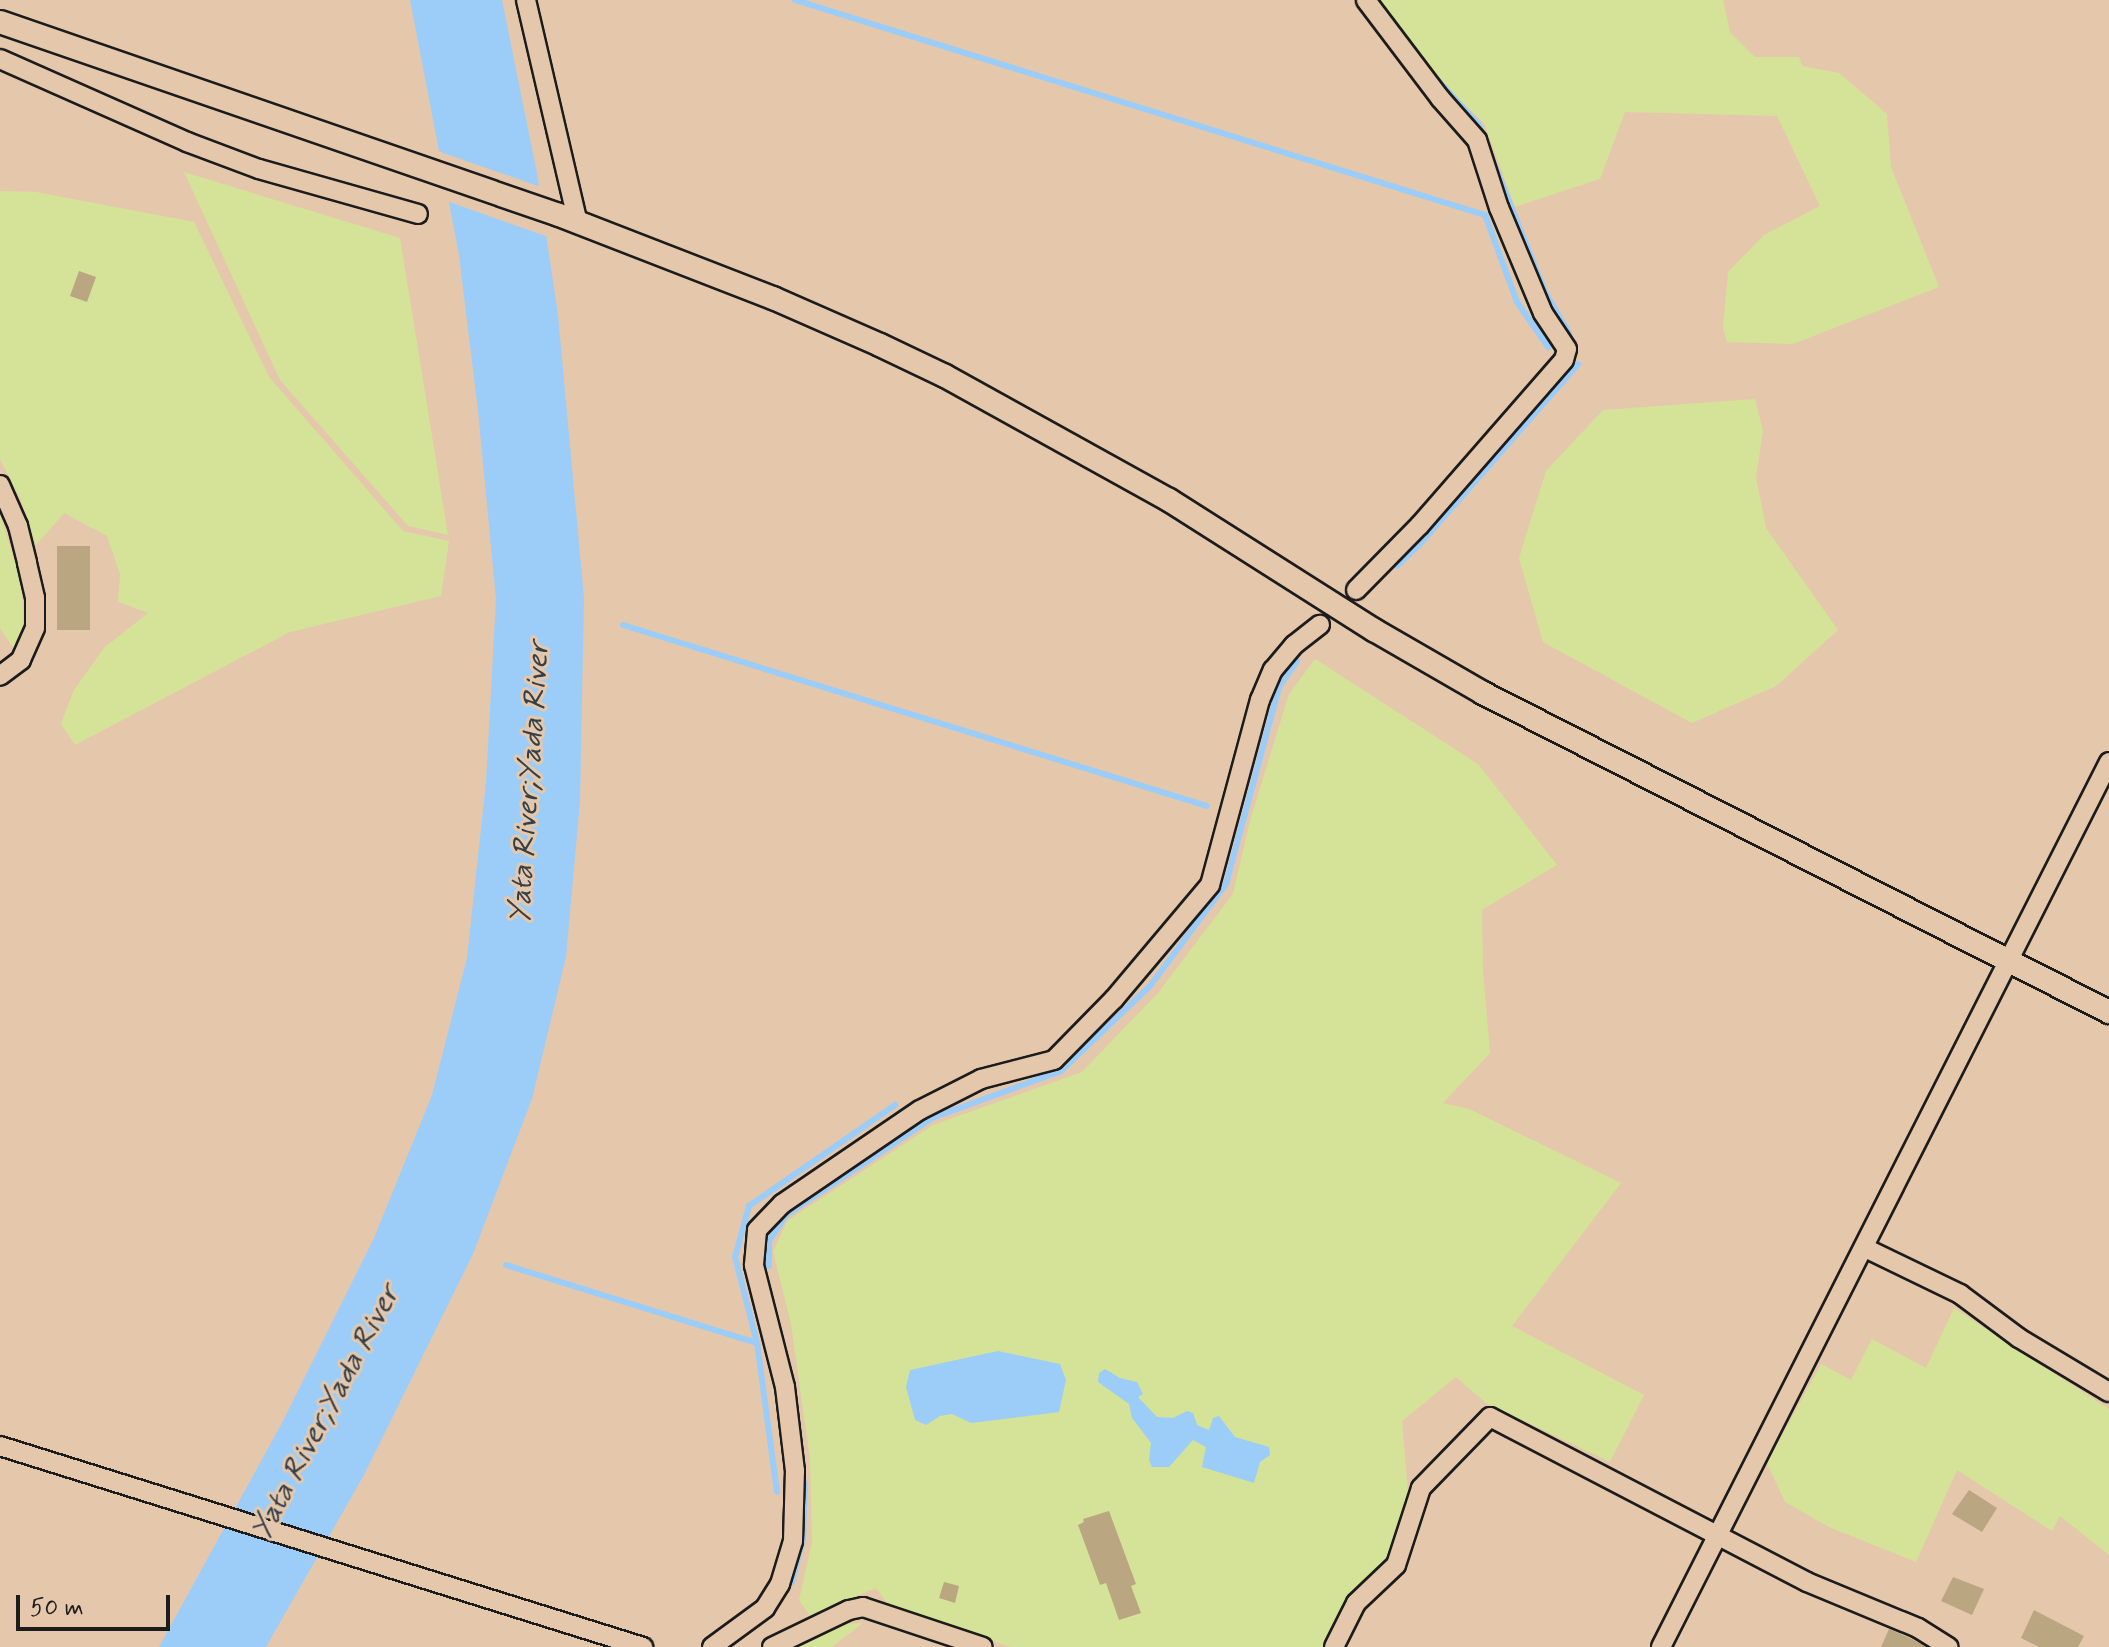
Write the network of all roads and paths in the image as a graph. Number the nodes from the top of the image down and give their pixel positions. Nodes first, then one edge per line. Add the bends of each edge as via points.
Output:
1 (526, 0) edge
2 (1366, 0) edge
3 (0, 22) edge
4 (0, 59) edge
5 (418, 214) dead end
6 (569, 219) junction
7 (0, 485) edge
8 (1356, 590) dead end
9 (1320, 625) dead end
10 (0, 676) edge
11 (2109, 762) edge
12 (2010, 961) junction
13 (2109, 1012) edge
14 (1865, 1248) junction
15 (2109, 1392) edge
16 (0, 1446) edge
17 (1717, 1536) junction
18 (643, 1647) edge
19 (712, 1647) edge
20 (772, 1647) edge
21 (983, 1647) edge
22 (1334, 1647) edge
23 (1661, 1647) edge
24 (1948, 1647) edge

1 - 6 street
2 - 8 street via 1477,140 1543,313 1567,349 1547,380
3 - 6 street
4 - 5 street via 259,169
6 - 12 street via 773,298 945,376 1169,500 1483,693
7 - 10 street via 18,526 35,598 35,628 21,660
9 - 19 street via 1273,670 1260,700 1210,885 1114,999 1054,1060 981,1079 920,1110 782,1204 757,1230 754,1265 785,1387 795,1471 793,1541 780,1584 765,1608
11 - 12 street
12 - 13 street
12 - 14 street
14 - 15 street via 1960,1294 2019,1338
14 - 17 street
16 - 18 street
17 - 22 street via 1490,1417 1421,1488 1396,1565 1356,1603
17 - 23 street
17 - 24 street via 1807,1582 1918,1628
20 - 21 street via 863,1607

